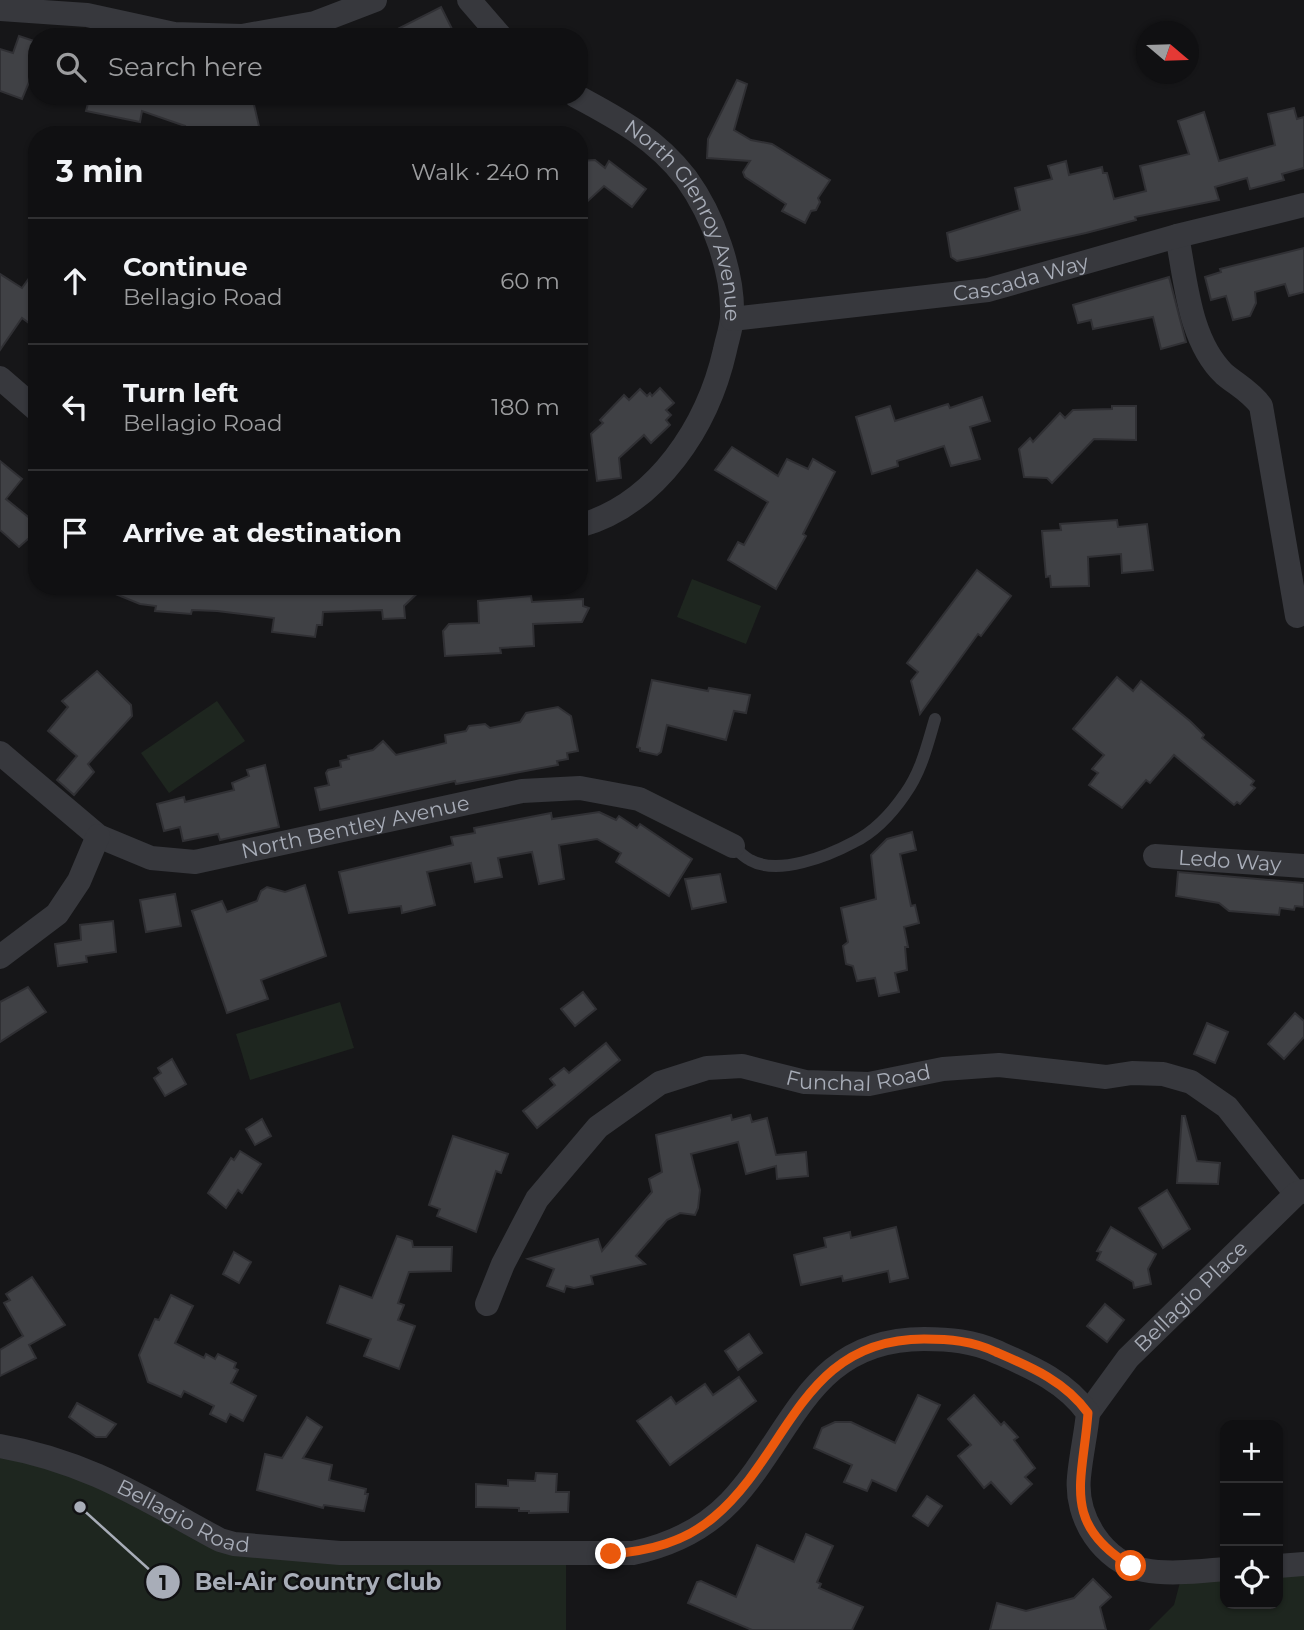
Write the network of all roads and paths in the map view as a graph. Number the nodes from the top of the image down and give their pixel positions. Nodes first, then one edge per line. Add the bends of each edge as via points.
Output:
1 (375, 0) edge
2 (469, 0) edge
3 (0, 9) edge
4 (146, 28) edge
5 (287, 28) edge
6 (493, 28) edge
7 (588, 102) edge
8 (1304, 205) edge
9 (1177, 236) junction
10 (732, 319) junction
11 (0, 378) edge
12 (28, 402) edge
13 (588, 523) edge
14 (1297, 616) dead end
15 (934, 719) dead end
16 (0, 753) edge
17 (98, 836) junction
18 (733, 846) joint
19 (1154, 856) dead end
20 (1304, 866) edge
21 (0, 957) edge
22 (1300, 1193) edge
23 (487, 1304) dead end
24 (1088, 1413) junction
25 (0, 1446) edge
26 (1304, 1564) edge
27 (1283, 1566) edge
28 (1220, 1569) edge

1 - 5 street via 315,23
2 - 6 street
3 - 4 street via 86,15
7 - 10 street, North Glenroy Avenue via 631,125 688,181 726,265
8 - 9 street, Cascada Way
9 - 10 street, Cascada Way via 988,290
9 - 14 street via 1194,323 1224,374 1249,390 1261,406
10 - 13 street, North Glenroy Avenue via 719,374 697,427 672,463 639,495
11 - 12 street
15 - 18 lane via 922,764 905,794 881,823 854,842 819,857 775,866 751,861
16 - 17 street, North Bentley Avenue
17 - 18 street, North Bentley Avenue via 152,858 195,862 522,791 580,788 639,799
17 - 21 street via 79,881 57,914
19 - 20 street, Ledo Way
22 - 23 street, Funchal Road via 1227,1107 1191,1082 1163,1074 1105,1077 999,1065 943,1069 869,1084 805,1082 742,1066 707,1068 660,1083 598,1127 537,1199
22 - 24 street, Bellagio Place via 1128,1358
24 - 25 street, Bellagio Road via 1045,1374 983,1346 950,1339 891,1342 845,1361 822,1378 731,1501 699,1528 653,1548 611,1554 340,1552 234,1544 86,1469 53,1456
24 - 28 street via 1080,1500 1100,1544 1131,1566 1146,1570
26 - 27 street

